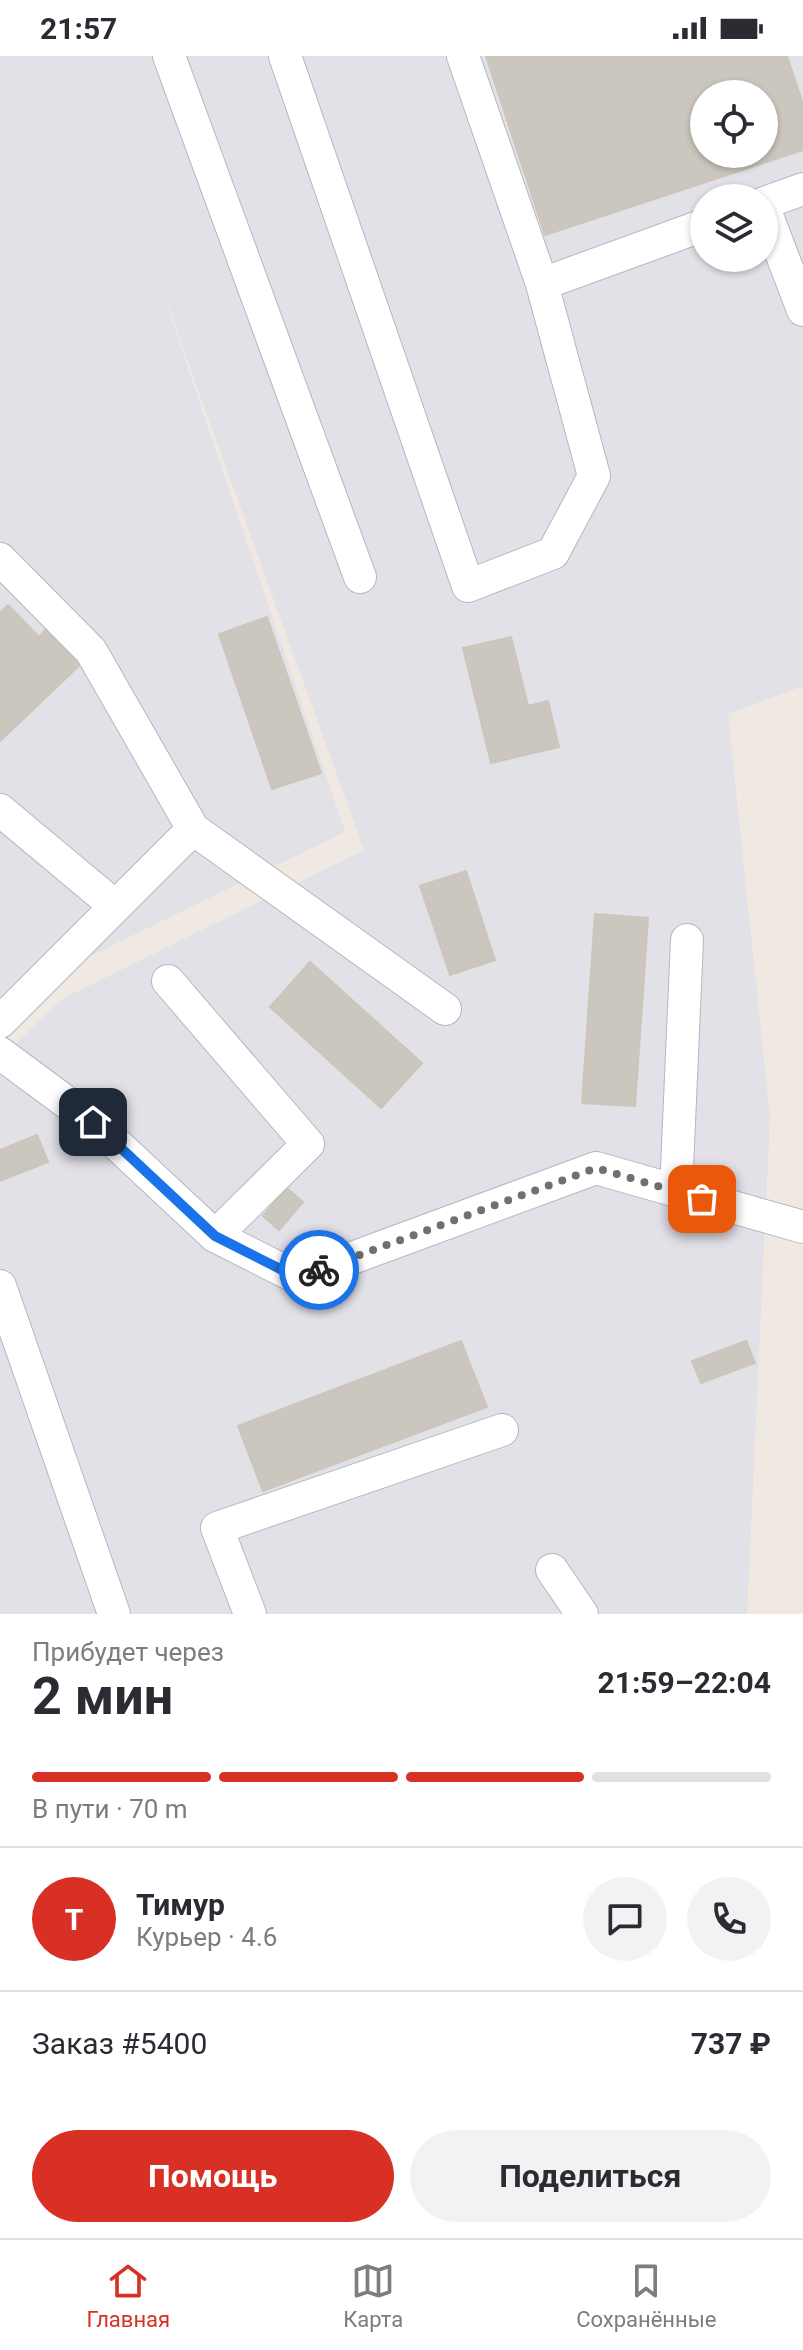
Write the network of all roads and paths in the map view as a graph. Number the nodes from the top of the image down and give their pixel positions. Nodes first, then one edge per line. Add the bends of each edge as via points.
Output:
1 (169, 56) edge
2 (285, 56) edge
3 (463, 56) edge
4 (803, 189) edge
5 (778, 200) edge
6 (690, 230) edge
7 (778, 243) edge
8 (542, 284) junction
9 (803, 310) edge
10 (0, 559) edge
11 (360, 577) dead end
12 (0, 810) edge
13 (193, 829) junction
14 (115, 906) junction
15 (687, 940) dead end
16 (168, 981) dead end
17 (445, 1009) dead end
18 (0, 1022) edge
19 (0, 1053) edge
20 (676, 1191) junction
21 (803, 1227) edge
22 (215, 1236) junction
23 (0, 1286) edge
24 (502, 1430) dead end
25 (552, 1570) dead end
26 (114, 1614) edge
27 (250, 1614) edge
28 (582, 1614) edge

1 - 11 lane
2 - 8 lane via 468,586 553,553 594,476
3 - 8 lane
4 - 5 lane
6 - 8 lane
7 - 9 lane
10 - 13 lane via 91,651
12 - 14 lane
13 - 14 lane
13 - 17 lane
14 - 18 lane
15 - 20 lane
16 - 22 lane via 308,1144
19 - 22 lane via 93,1122
20 - 21 lane
20 - 22 lane via 596,1168 298,1278
23 - 26 lane
24 - 27 lane via 217,1528
25 - 28 lane

